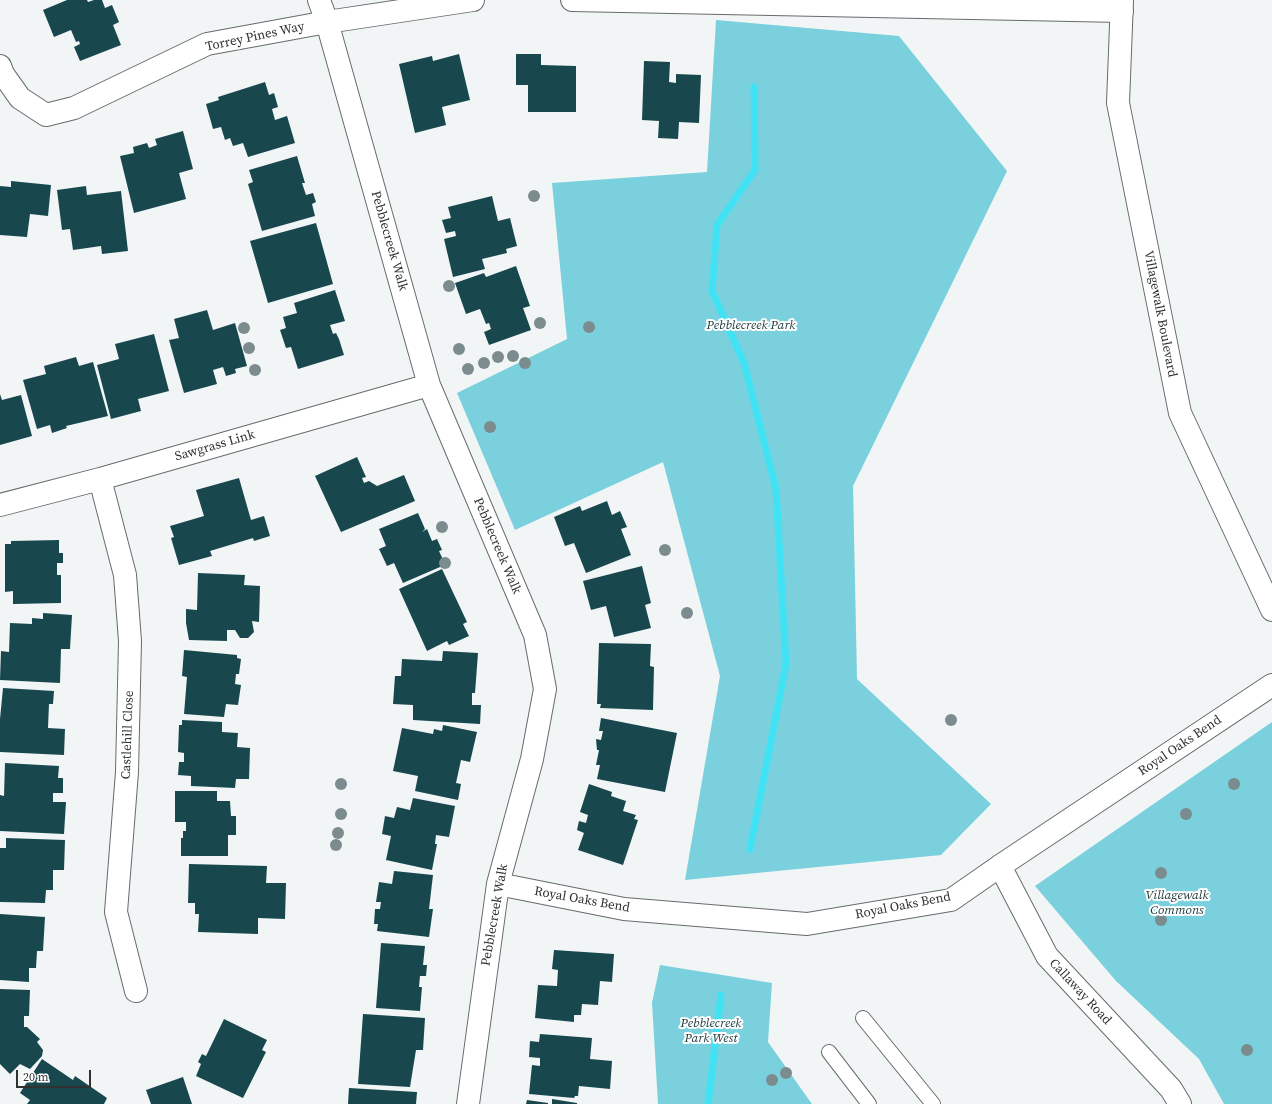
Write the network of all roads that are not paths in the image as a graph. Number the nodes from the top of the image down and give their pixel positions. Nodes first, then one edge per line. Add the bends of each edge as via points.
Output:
1 (319, 0) edge
2 (473, 0) edge
3 (572, 0) edge
4 (1122, 6) edge
5 (327, 22) junction
6 (0, 66) edge
7 (429, 385) junction
8 (100, 479) junction
9 (0, 505) edge
10 (1272, 610) edge
11 (1272, 685) edge
12 (1000, 866) junction
13 (498, 884) junction
14 (136, 991) dead end
15 (863, 1018) dead end
16 (829, 1052) dead end
17 (468, 1104) edge
18 (869, 1104) edge
19 (932, 1104) edge
20 (1180, 1104) edge

1 - 5 street, Pebblecreek Walk
2 - 5 street, Torrey Pines Way
3 - 4 street
4 - 10 street, Villagewalk Boulevard via 1118,103 1180,413
5 - 6 street, Torrey Pines Way via 207,44 74,108 46,115 20,98
5 - 7 street, Pebblecreek Walk
7 - 8 street, Sawgrass Link
7 - 13 street, Pebblecreek Walk via 535,635 545,689 532,759
8 - 9 street, Sawgrass Link
8 - 14 street, Castlehill Close via 125,575 130,641 127,772 116,912
11 - 12 street, Royal Oaks Bend
12 - 13 street, Royal Oaks Bend via 952,900 807,924 624,909
12 - 20 street, Callaway Road via 1047,956 1171,1089
13 - 17 street, Pebblecreek Walk
15 - 19 lane
16 - 18 lane

